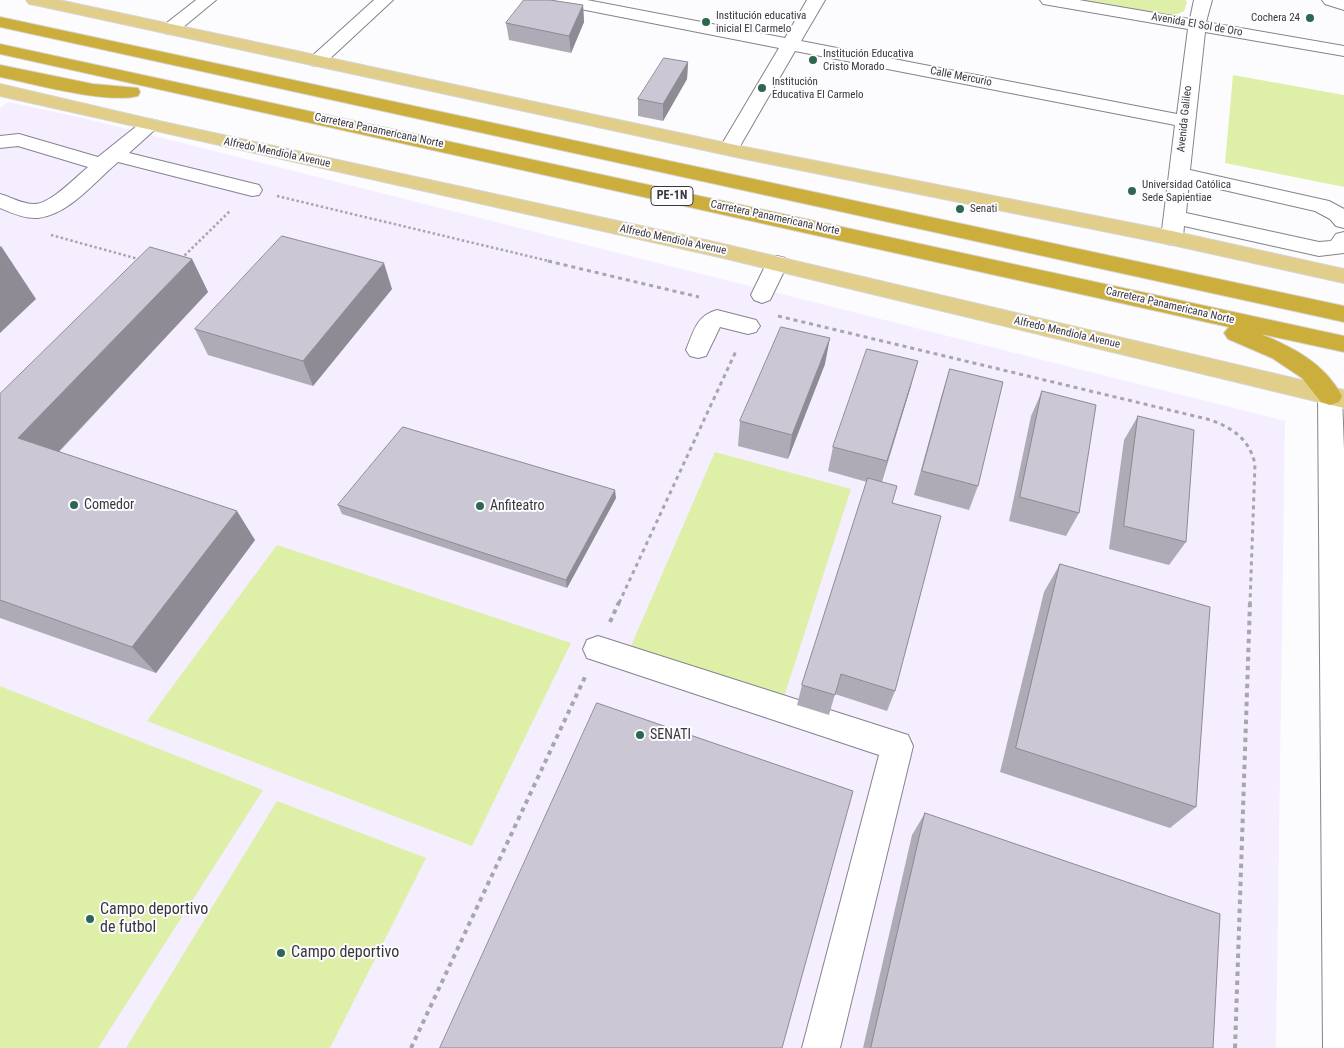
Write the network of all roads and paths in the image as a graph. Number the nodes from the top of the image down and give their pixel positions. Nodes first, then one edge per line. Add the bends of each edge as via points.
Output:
1 (35, 0) edge
2 (207, 0) edge
3 (384, 0) edge
4 (560, 0) edge
5 (816, 0) edge
6 (1049, 0) edge
7 (1203, 0) edge
8 (1331, 0) edge
9 (1344, 5) edge
10 (0, 8) edge
11 (0, 22) edge
12 (1197, 25) junction
13 (170, 29) junction
14 (67, 36) junction
15 (791, 45) junction
16 (0, 49) edge
17 (1344, 51) edge
18 (317, 61) junction
19 (0, 71) edge
20 (0, 90) edge
21 (211, 94) junction
22 (1185, 121) junction
23 (150, 125) junction
24 (0, 142) edge
25 (729, 149) junction
26 (108, 160) junction
27 (1179, 174) junction
28 (252, 190) joint
29 (0, 201) edge
30 (1175, 217) junction
31 (1344, 221) edge
32 (48, 234) dead end
33 (1172, 238) junction
34 (1344, 239) edge
35 (143, 260) edge
36 (178, 261) edge
37 (777, 263) junction
38 (1344, 276) edge
39 (1089, 288) junction
40 (762, 295) dead end
41 (1344, 314) edge
42 (748, 326) dead end
43 (1344, 344) edge
44 (698, 350) dead end
45 (1337, 397) edge
46 (1211, 420) dead end
47 (598, 649) dead end
48 (821, 1048) edge
49 (1235, 1048) edge
50 (1342, 1048) edge

1 - 13 main road
2 - 13 street
3 - 18 street
4 - 15 street, Calle Mercurio
5 - 15 street
6 - 12 street, Avenida El Sol de Oro
7 - 12 street, Avenida Galileo
8 - 9 street
10 - 14 highway
11 - 14 highway, PE-1N
12 - 17 street, Avenida El Sol de Oro
12 - 22 street, Avenida Galileo
13 - 18 main road
14 - 41 highway, Carretera Panamericana Norte / PE-1N
15 - 22 street, Calle Mercurio
15 - 25 street
16 - 21 highway, Carretera Panamericana Norte / PE-1N
18 - 25 main road
19 - 21 highway via 92,90
20 - 23 main road, Alfredo Mendiola Avenue
21 - 39 highway, Carretera Panamericana Norte / PE-1N
22 - 27 street, Avenida Galileo
23 - 26 street
23 - 37 main road, Alfredo Mendiola Avenue
24 - 26 street via 19,140
25 - 33 main road
26 - 28 street
26 - 29 street via 54,205 41,211
27 - 30 street, Avenida Galileo
27 - 31 street via 1322,206
28 - 36 path
30 - 33 street, Avenida Galileo
30 - 34 street via 1319,249 1338,248
32 - 35 path
33 - 38 main road
37 - 40 street
37 - 45 main road, Alfredo Mendiola Avenue
39 - 43 highway, Carretera Panamericana Norte / PE-1N
39 - 45 highway via 1250,338 1281,352 1311,372
42 - 44 street via 714,319
45 - 50 street
46 - 49 path via 1243,436 1252,450 1255,464
47 - 48 street via 897,746

